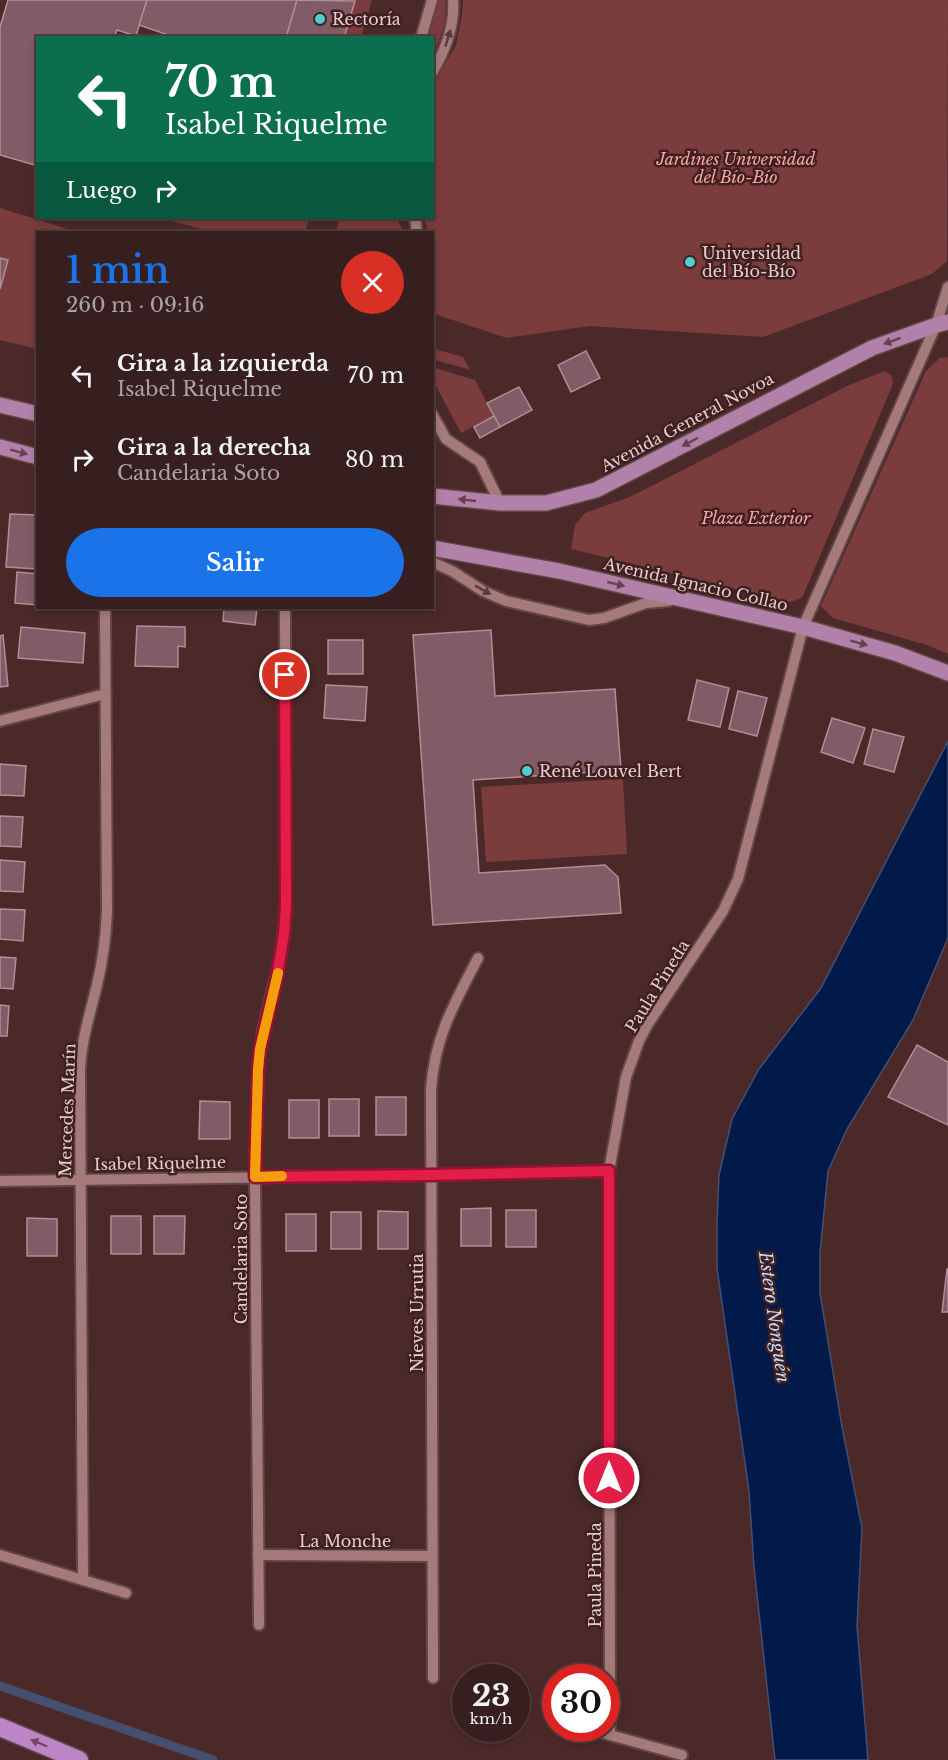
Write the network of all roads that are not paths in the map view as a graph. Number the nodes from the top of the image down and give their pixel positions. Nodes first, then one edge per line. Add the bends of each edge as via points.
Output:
1 (432, 0) edge
2 (453, 0) edge
3 (422, 36) edge
4 (434, 70) edge
5 (948, 287) edge
6 (942, 324) edge
7 (0, 405) edge
8 (36, 414) edge
9 (434, 418) edge
10 (0, 447) edge
11 (36, 456) edge
12 (434, 496) edge
13 (500, 503) junction
14 (434, 548) edge
15 (434, 563) edge
16 (684, 600) junction
17 (105, 609) edge
18 (285, 609) edge
19 (803, 627) junction
20 (948, 673) edge
21 (105, 694) junction
22 (0, 721) edge
23 (478, 958) dead end
24 (609, 1171) junction
25 (431, 1175) junction
26 (255, 1177) junction
27 (79, 1179) junction
28 (0, 1181) edge
29 (0, 1555) edge
30 (258, 1555) junction
31 (432, 1556) junction
32 (83, 1580) junction
33 (126, 1593) dead end
34 (259, 1625) dead end
35 (610, 1664) edge
36 (433, 1678) dead end
37 (0, 1727) edge
38 (620, 1738) edge
39 (682, 1755) dead end
40 (79, 1760) edge

1 - 3 street
4 -> 2 street via 450,34
5 - 6 street
6 -> 13 main road, Avenida General Novoa via 872,348 596,490 546,503
6 - 19 street
7 - 8 main road
9 - 13 street via 446,439 480,462
10 -> 11 main road
13 -> 12 main road, Avenida General Novoa
14 -> 16 main road, Avenida Ignacio Collao via 559,571
15 -> 16 street via 506,601 589,620 646,603
16 - 19 main road, Avenida Ignacio Collao
17 - 21 street, Mercedes Marín
18 - 26 street, Candelaria Soto via 286,906 279,966 260,1049
19 -> 20 main road, Avenida Ignacio Collao via 895,653
19 - 24 street, Paula Pineda via 738,879 723,911 639,1041 626,1077
21 - 22 street
21 - 27 street, Mercedes Marín via 106,931 81,1055
23 - 25 street, Nieves Urrutia via 448,1015 436,1048 431,1089
24 - 25 street, Isabel Riquelme
24 - 35 street, Paula Pineda
25 - 26 street, Isabel Riquelme
25 - 31 street, Nieves Urrutia
26 - 27 street, Isabel Riquelme
26 - 30 street, Candelaria Soto
27 - 28 street, Isabel Riquelme
27 - 32 street, Mercedes Marín
29 - 32 street
30 - 31 street, La Monche
30 - 34 street, Candelaria Soto
31 - 36 street, Nieves Urrutia
32 - 33 street
40 -> 37 highway
38 - 39 street

